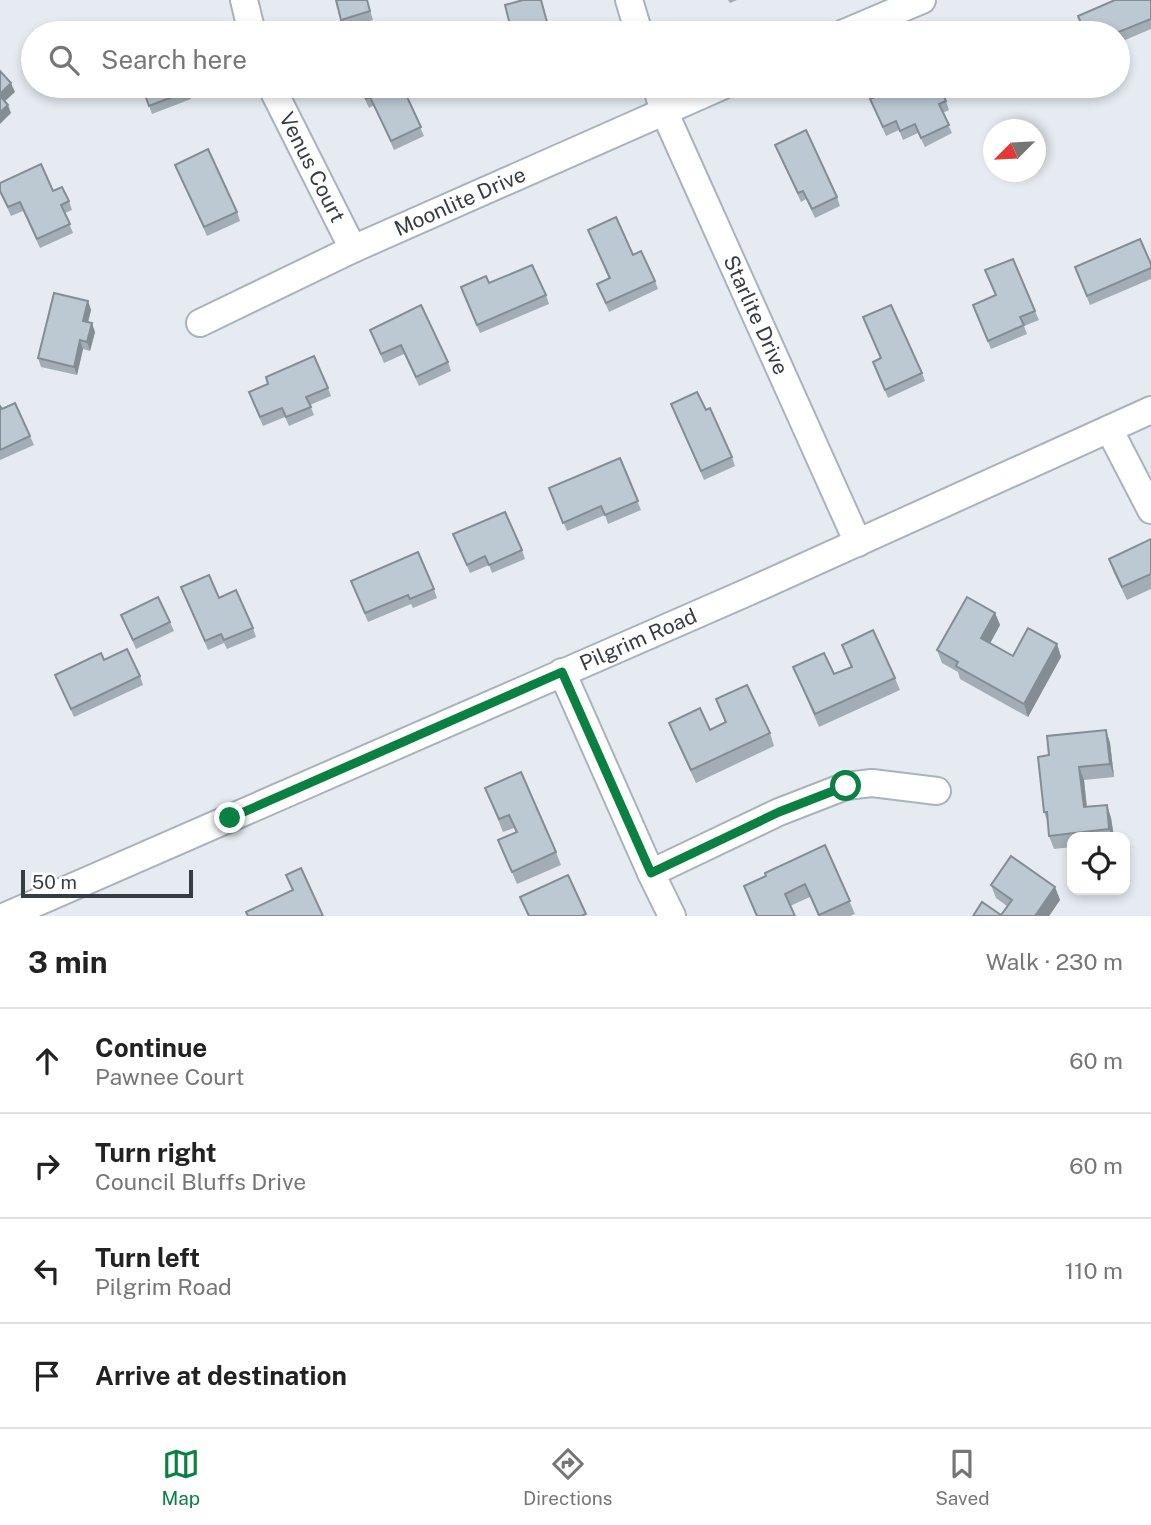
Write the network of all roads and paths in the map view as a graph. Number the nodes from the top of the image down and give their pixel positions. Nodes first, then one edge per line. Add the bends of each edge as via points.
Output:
1 (244, 0) edge
2 (629, 0) edge
3 (922, 0) edge
4 (249, 21) edge
5 (635, 21) edge
6 (872, 21) edge
7 (277, 98) edge
8 (660, 98) edge
9 (694, 98) edge
10 (664, 111) junction
11 (353, 249) junction
12 (200, 323) dead end
13 (1151, 410) edge
14 (1109, 429) junction
15 (1151, 510) edge
16 (858, 543) junction
17 (562, 672) junction
18 (937, 791) dead end
19 (651, 873) junction
20 (6, 916) edge
21 (672, 916) edge

1 - 4 street
2 - 5 street
3 - 6 street
7 - 11 street, Venus Court
8 - 10 street, Starlite Drive
9 - 10 street, Moonlite Drive
10 - 11 street, Moonlite Drive
10 - 16 street, Starlite Drive
11 - 12 street, Moonlite Drive
13 - 14 street, Pilgrim Road
14 - 15 street
14 - 16 street, Pilgrim Road
16 - 17 street, Pilgrim Road
17 - 19 street
17 - 20 street, Pilgrim Road
18 - 19 street via 872,783 846,786 779,812
19 - 21 street

